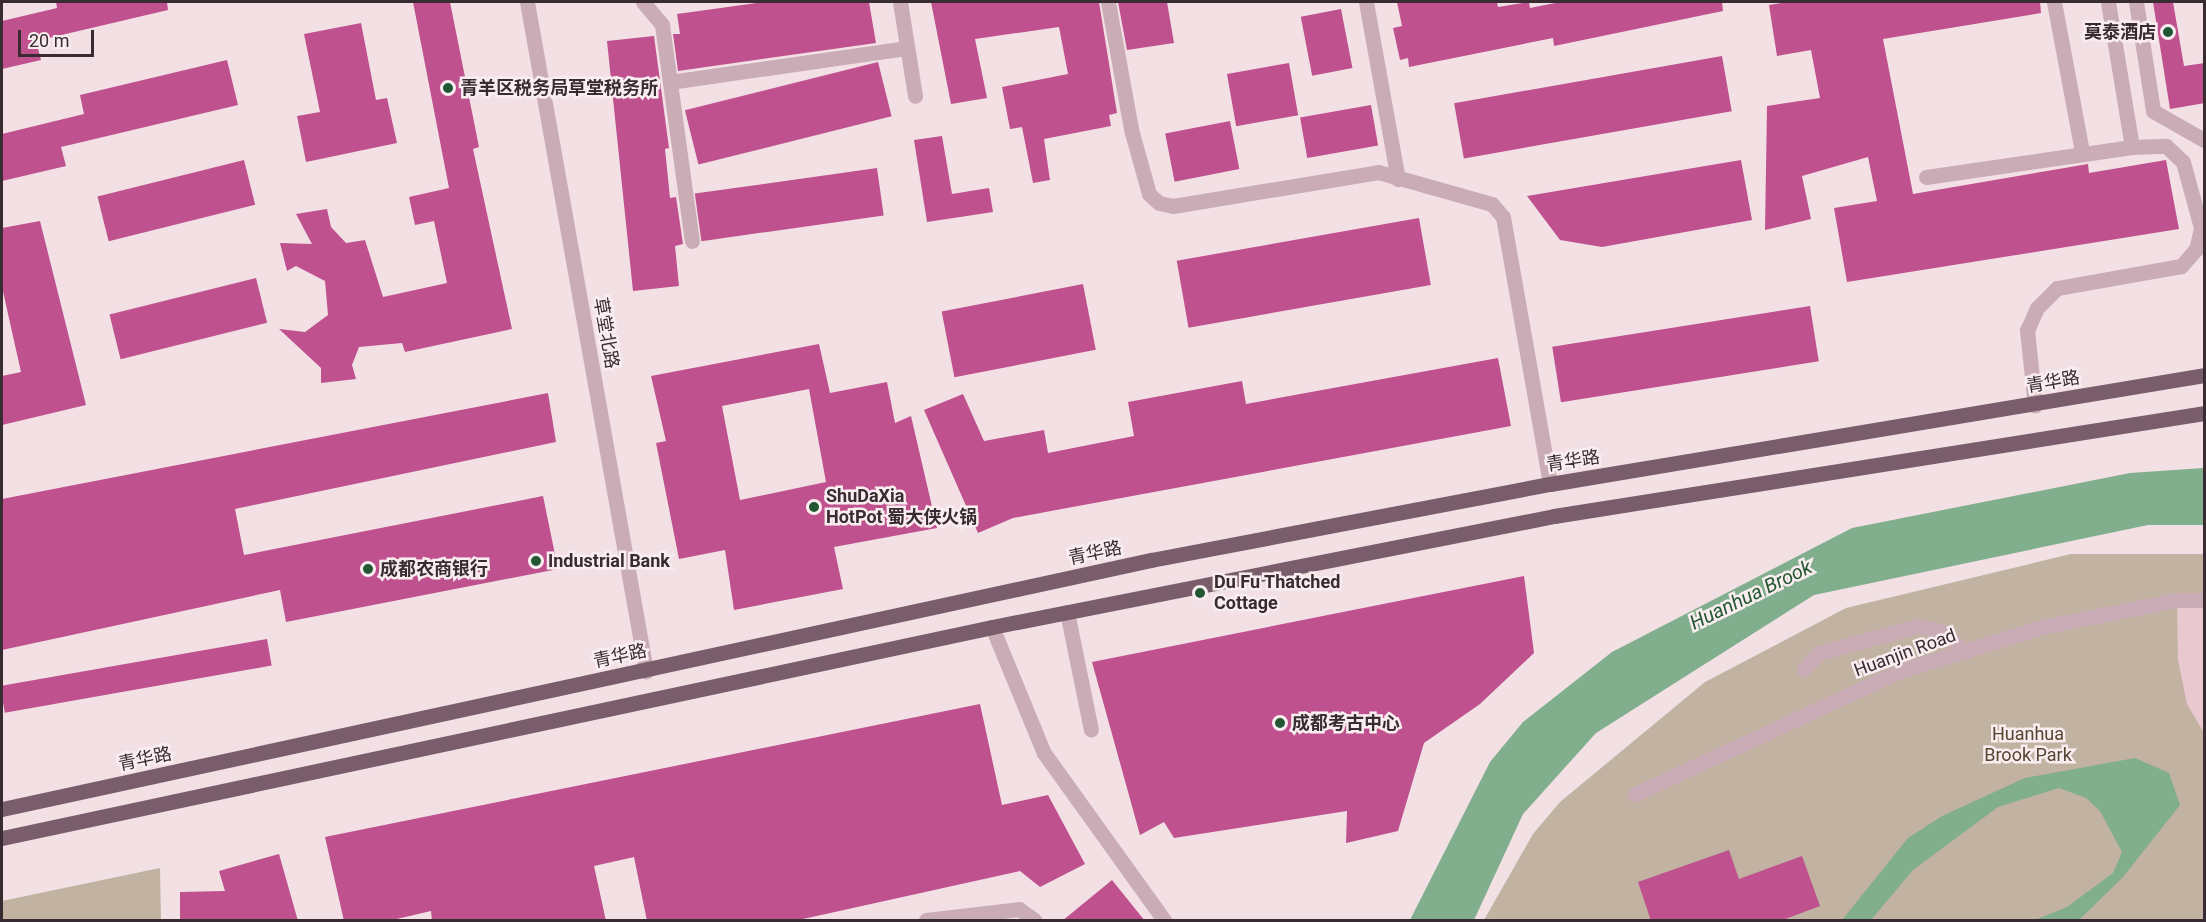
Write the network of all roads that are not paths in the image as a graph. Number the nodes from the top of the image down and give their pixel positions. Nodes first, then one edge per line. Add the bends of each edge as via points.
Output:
1 (527, 2) edge
2 (643, 2) edge
3 (900, 2) edge
4 (1108, 2) edge
5 (1366, 2) edge
6 (2054, 2) edge
7 (2108, 2) edge
8 (2136, 2) edge
9 (906, 48) junction
10 (670, 82) junction
11 (915, 96) dead end
12 (2205, 140) edge
13 (2132, 147) junction
14 (2082, 151) junction
15 (1926, 177) dead end
16 (1398, 179) junction
17 (692, 241) dead end
18 (2205, 375) edge
19 (2035, 405) junction
20 (2205, 413) edge
21 (1550, 484) junction
22 (2205, 600) edge
23 (1067, 612) junction
24 (993, 627) junction
25 (1966, 651) junction
26 (1804, 669) dead end
27 (646, 670) junction
28 (1091, 730) dead end
29 (1635, 794) dead end
30 (2, 810) edge
31 (2, 838) edge
32 (926, 921) edge
33 (1034, 921) edge
34 (1164, 921) edge

1 - 27 street, 草堂北路
2 - 10 street via 662,25
3 - 9 street
4 - 16 street via 1131,129 1149,194 1159,204 1173,206 1378,172
5 - 16 street
6 - 14 street
7 - 13 street
8 - 12 street via 2153,111
9 - 10 street
9 - 11 street
10 - 17 street
13 - 14 street
13 - 19 street via 2166,146 2182,162 2201,228 2196,249 2181,266 2057,288 2037,308 2027,330
14 - 15 street
16 - 21 street via 1492,204 1503,217
18 - 19 main road, 青华路
19 - 21 main road, 青华路
20 - 23 main road via 1554,516
21 - 27 main road, 青华路 via 1151,560
22 - 25 street, Huanjin Road via 2177,600 2042,627
23 - 24 main road
23 - 28 street
24 - 31 main road
24 - 34 street via 1044,753
25 - 26 street via 1940,631 1917,626 1819,653
25 - 29 street, Huanjin Road via 1900,671
27 - 30 main road, 青华路
32 - 33 street via 1019,909

